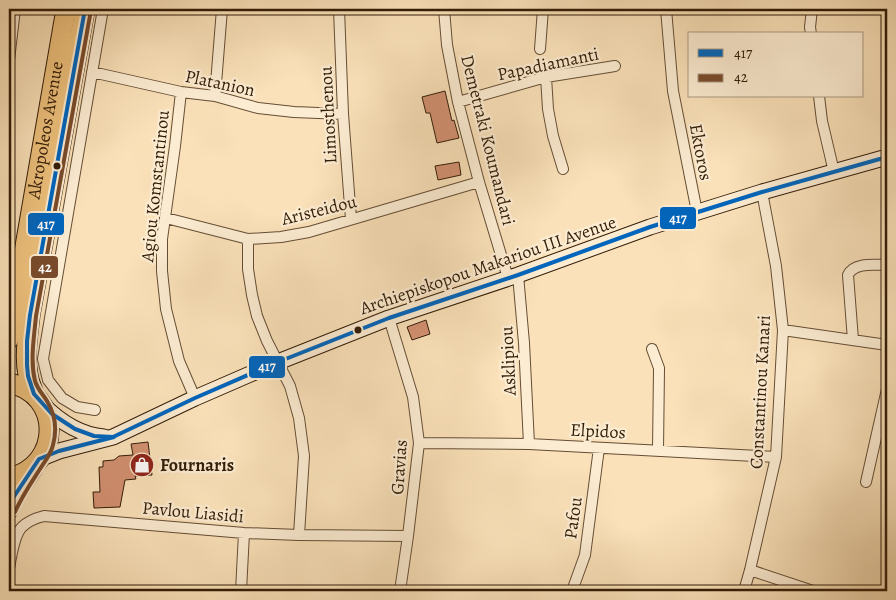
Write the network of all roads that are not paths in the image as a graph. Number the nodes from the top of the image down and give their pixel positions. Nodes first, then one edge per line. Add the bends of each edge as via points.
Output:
1 (15, 9) edge
2 (66, 9) edge
3 (85, 9) edge
4 (102, 9) edge
5 (222, 9) edge
6 (338, 9) edge
7 (444, 9) edge
8 (543, 9) edge
9 (666, 9) edge
10 (812, 9) edge
11 (811, 32) edge
12 (540, 48) dead end
13 (9, 60) edge
14 (615, 66) dead end
15 (92, 72) junction
16 (546, 77) junction
17 (181, 92) junction
18 (215, 96) junction
19 (819, 98) edge
20 (458, 102) junction
21 (343, 114) junction
22 (887, 157) edge
23 (563, 169) dead end
24 (834, 172) junction
25 (479, 182) junction
26 (762, 192) junction
27 (697, 212) junction
28 (166, 218) junction
29 (351, 219) junction
30 (248, 239) junction
31 (887, 265) edge
32 (513, 277) junction
33 (389, 318) junction
34 (783, 330) junction
35 (9, 340) edge
36 (853, 340) junction
37 (887, 345) edge
38 (652, 349) dead end
39 (278, 362) junction
40 (9, 383) edge
41 (887, 388) edge
42 (195, 398) junction
43 (37, 399) junction
44 (95, 410) dead end
45 (113, 437) junction
46 (419, 443) junction
47 (529, 444) junction
48 (600, 448) junction
49 (658, 450) junction
50 (776, 457) junction
51 (38, 461) junction
52 (9, 478) edge
53 (866, 482) dead end
54 (9, 509) edge
55 (244, 532) junction
56 (299, 535) junction
57 (408, 536) junction
58 (9, 569) edge
59 (750, 570) junction
60 (241, 591) edge
61 (400, 591) edge
62 (572, 591) edge
63 (744, 591) edge
64 (813, 591) edge

1 - 13 street
2 - 35 highway, Akropoleos Avenue
3 - 43 highway, Akropoleos Avenue via 30,316 27,365
4 - 15 street
5 - 18 street
6 - 21 street, Limosthenou
7 - 20 street, Demetraki Koumandari
8 - 12 street
9 - 27 street, Ektoros via 673,92
10 - 11 street
14 - 16 street, Papadiamanti
15 - 17 street, Platanion
15 - 44 street via 43,359 48,380 62,398 77,407
16 - 20 street, Papadiamanti
16 - 23 street via 549,118
17 - 18 street, Platanion
17 - 28 street, Agiou Komstantinou
18 - 21 street, Platanion via 258,108
19 - 24 street
20 - 25 street, Demetraki Koumandari
21 - 29 street, Limosthenou
22 - 24 main road, Archiepiskopou Makariou III Avenue
24 - 26 main road, Archiepiskopou Makariou III Avenue
25 - 29 street, Aristeidou
25 - 32 street, Demetraki Koumandari
26 - 27 main road, Archiepiskopou Makariou III Avenue
26 - 34 street, Constantinou Kanari via 776,266
27 - 32 main road, Archiepiskopou Makariou III Avenue
28 - 30 street, Aristeidou
28 - 42 street, Agiou Komstantinou via 162,239 166,309 178,361
29 - 30 street, Aristeidou via 309,232
30 - 39 street via 248,269 257,316
31 - 36 street via 856,267 848,275
32 - 33 main road, Archiepiskopou Makariou III Avenue
32 - 47 street, Asklipiou via 524,343
33 - 39 main road, Archiepiskopou Makariou III Avenue
33 - 46 street, Gravias via 413,398
34 - 36 street
34 - 50 street, Constantinou Kanari
36 - 37 street
38 - 49 street via 660,368
39 - 42 main road, Archiepiskopou Makariou III Avenue
39 - 56 street via 290,386 299,418 304,456
40 - 43 highway via 25,388
41 - 53 street
42 - 45 main road, Archiepiskopou Makariou III Avenue
43 - 45 main road via 58,419 75,429 94,436
43 - 51 highway, Akropoleos Avenue via 48,417 49,432
45 - 51 main road, Archiepiskopou Makariou III Avenue via 59,451
46 - 47 street, Elpidos
46 - 57 street, Gravias
47 - 48 street, Elpidos
48 - 49 street, Elpidos
48 - 62 street, Pafou via 585,555
49 - 50 street, Elpidos
50 - 59 street, Constantinou Kanari
51 - 52 highway
51 - 54 highway, Akropoleos Avenue
55 - 56 street, Pavlou Liasidi
55 - 58 street, Pavlou Liasidi via 44,516 22,527 16,536
55 - 60 street
56 - 57 street, Pavlou Liasidi
57 - 61 street, Gravias
59 - 63 street, Constantinou Kanari
59 - 64 street

